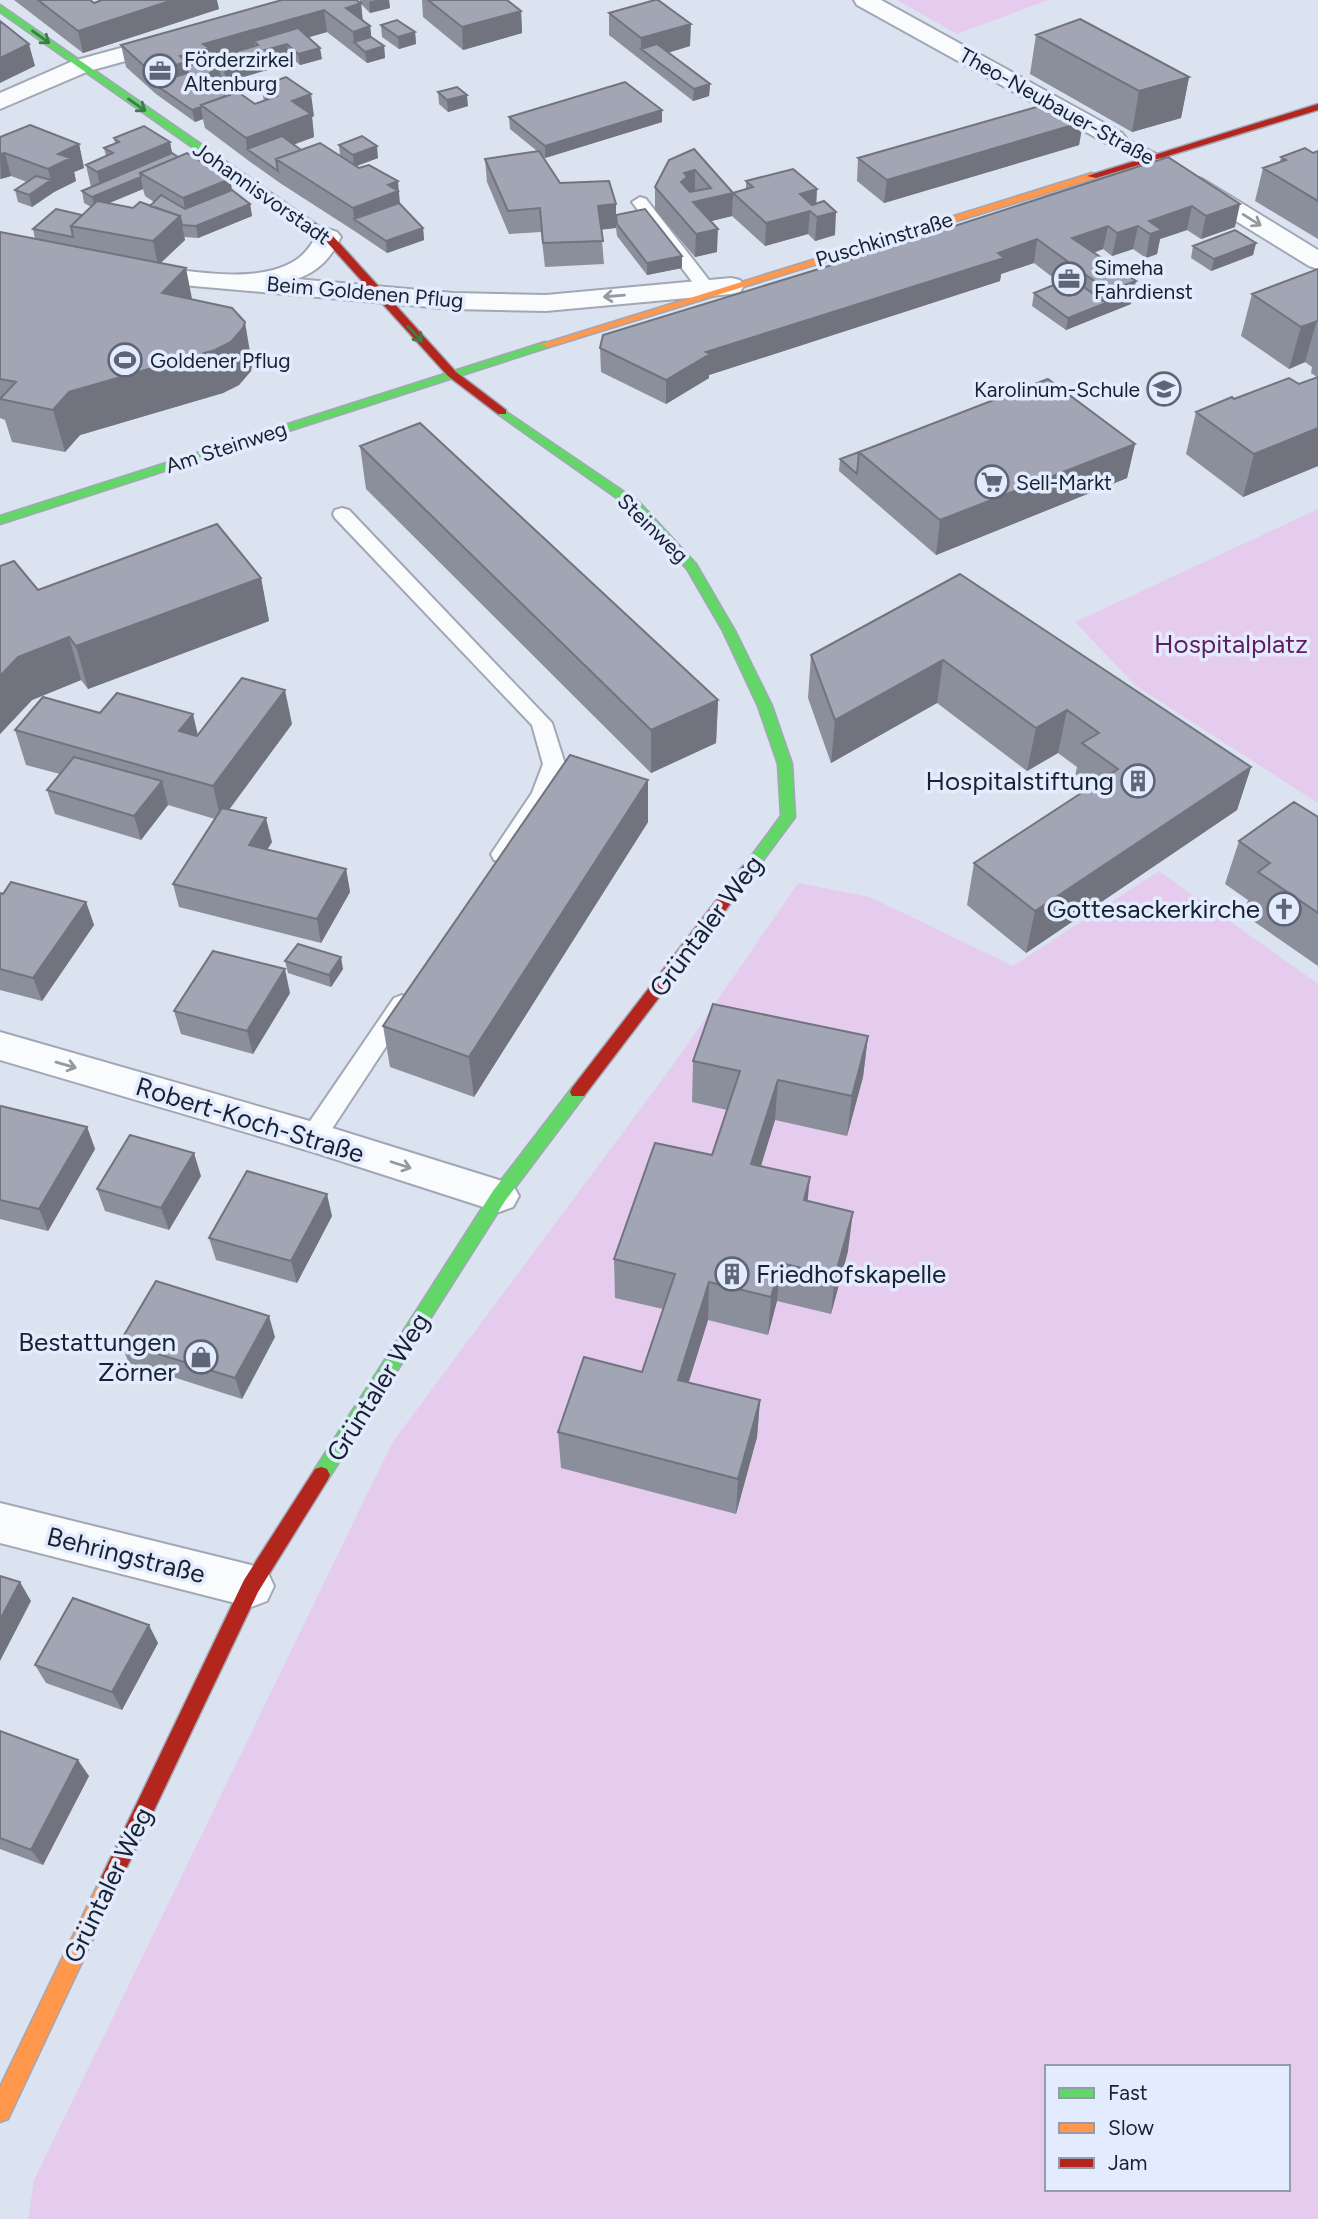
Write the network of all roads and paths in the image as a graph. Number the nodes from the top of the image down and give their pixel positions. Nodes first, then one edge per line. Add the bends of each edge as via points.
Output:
1 (865, 0) edge
2 (0, 8) edge
3 (196, 34) edge
4 (81, 66) junction
5 (0, 102) edge
6 (1318, 107) edge
7 (1114, 138) joint
8 (1153, 158) junction
9 (640, 202) dead end
10 (328, 237) junction
11 (1318, 261) edge
12 (108, 269) edge
13 (246, 282) junction
14 (719, 287) junction
15 (379, 294) junction
16 (452, 374) junction
17 (342, 514) dead end
18 (0, 520) edge
19 (765, 706) joint
20 (489, 875) edge
21 (412, 989) edge
22 (0, 1046) edge
23 (313, 1137) junction
24 (499, 1196) junction
25 (0, 1523) edge
26 (251, 1586) junction
27 (0, 2111) edge

1 - 7 street, Theo-Neubauer-Straße
2 -> 4 street, Johannisvorstadt
3 - 4 street
4 - 5 street
4 -> 10 street, Johannisvorstadt
6 - 8 street, Puschkinstraße
7 - 8 lane, Theo-Neubauer-Straße
8 -> 11 street, Theo-Neubauer-Straße
8 - 14 street, Puschkinstraße
9 - 14 lane
10 - 13 street via 321,255 309,264
10 - 15 street, Johannisvorstadt
12 - 13 street, Beim Goldenen Pflug
13 - 15 street, Beim Goldenen Pflug
14 -> 15 street, Beim Goldenen Pflug via 546,303
14 - 16 street, Puschkinstraße
15 -> 16 street, Johannisvorstadt
16 - 18 street, Am Steinweg
16 - 19 street, Steinweg via 635,505 692,567
17 - 20 lane via 542,723 554,764 542,795
19 - 24 street, Grüntaler Weg via 785,764 788,817
21 - 23 lane
22 -> 23 street, Robert-Koch-Straße
23 -> 24 street, Robert-Koch-Straße
24 - 26 street, Grüntaler Weg
25 - 26 street, Behringstraße
26 - 27 street, Grüntaler Weg

